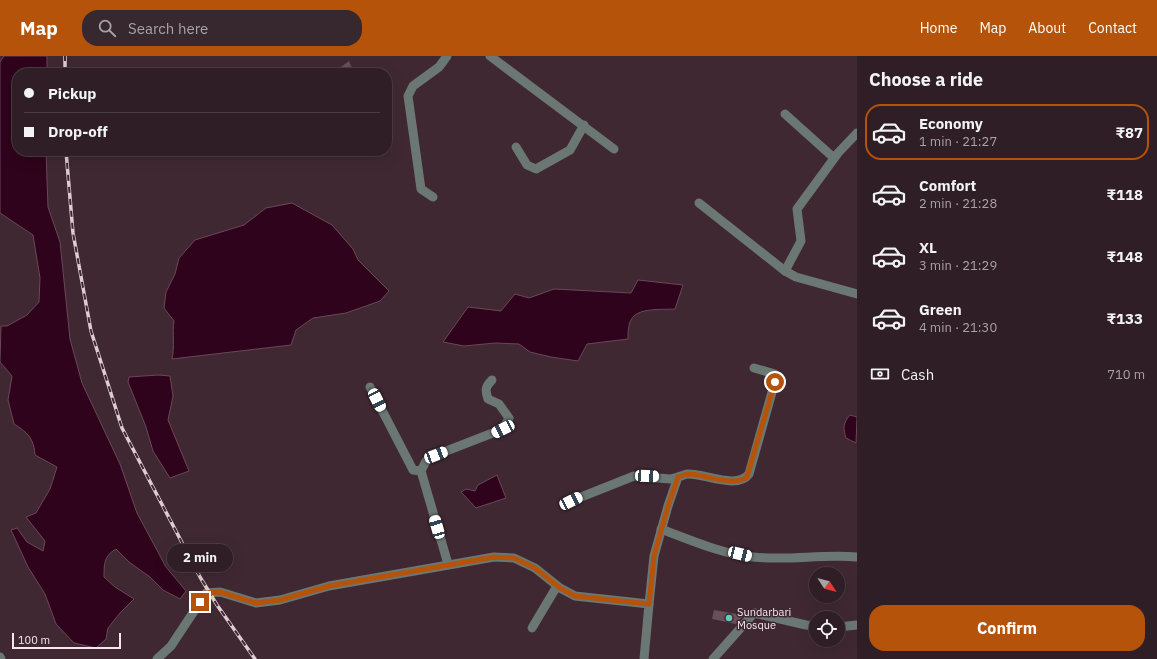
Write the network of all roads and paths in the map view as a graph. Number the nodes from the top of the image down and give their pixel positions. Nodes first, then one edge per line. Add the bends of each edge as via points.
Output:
1 (447, 56) edge
2 (490, 56) edge
3 (785, 114) dead end
4 (584, 126) junction
5 (857, 133) edge
6 (516, 147) dead end
7 (614, 149) dead end
8 (834, 158) junction
9 (433, 197) dead end
10 (699, 203) dead end
11 (785, 271) junction
12 (857, 294) edge
13 (754, 368) dead end
14 (492, 380) dead end
15 (370, 386) dead end
16 (421, 471) junction
17 (678, 477) junction
18 (571, 501) dead end
19 (662, 529) junction
20 (857, 557) edge
21 (448, 564) junction
22 (557, 586) junction
23 (649, 604) junction
24 (809, 625) edge
25 (857, 625) edge
26 (845, 626) edge
27 (532, 628) dead end
28 (157, 659) edge
29 (644, 659) edge
30 (713, 659) edge

1 - 9 street via 439,67 413,86 408,96 421,188
2 - 4 street
3 - 8 street
4 - 6 street via 570,150 536,169 527,165
4 - 7 street
5 - 8 street
8 - 11 street via 798,209 801,241
10 - 11 street
11 - 12 street via 796,277
13 - 17 street via 775,374 776,378 749,474 741,480 716,480 687,474
14 - 16 street via 485,391 488,399 499,404 509,418 503,429 436,455 426,461
15 - 16 street via 413,470
16 - 21 street
17 - 18 street via 670,479 634,476
17 - 19 street
19 - 20 street via 716,548 752,557
19 - 23 street via 654,556
21 - 22 street via 494,557 514,558 535,568
21 - 28 street via 329,586 280,600 256,603 227,594 206,593 170,646
22 - 23 street via 575,596
22 - 27 street
23 - 29 street
24 - 30 street via 754,613
25 - 26 street

